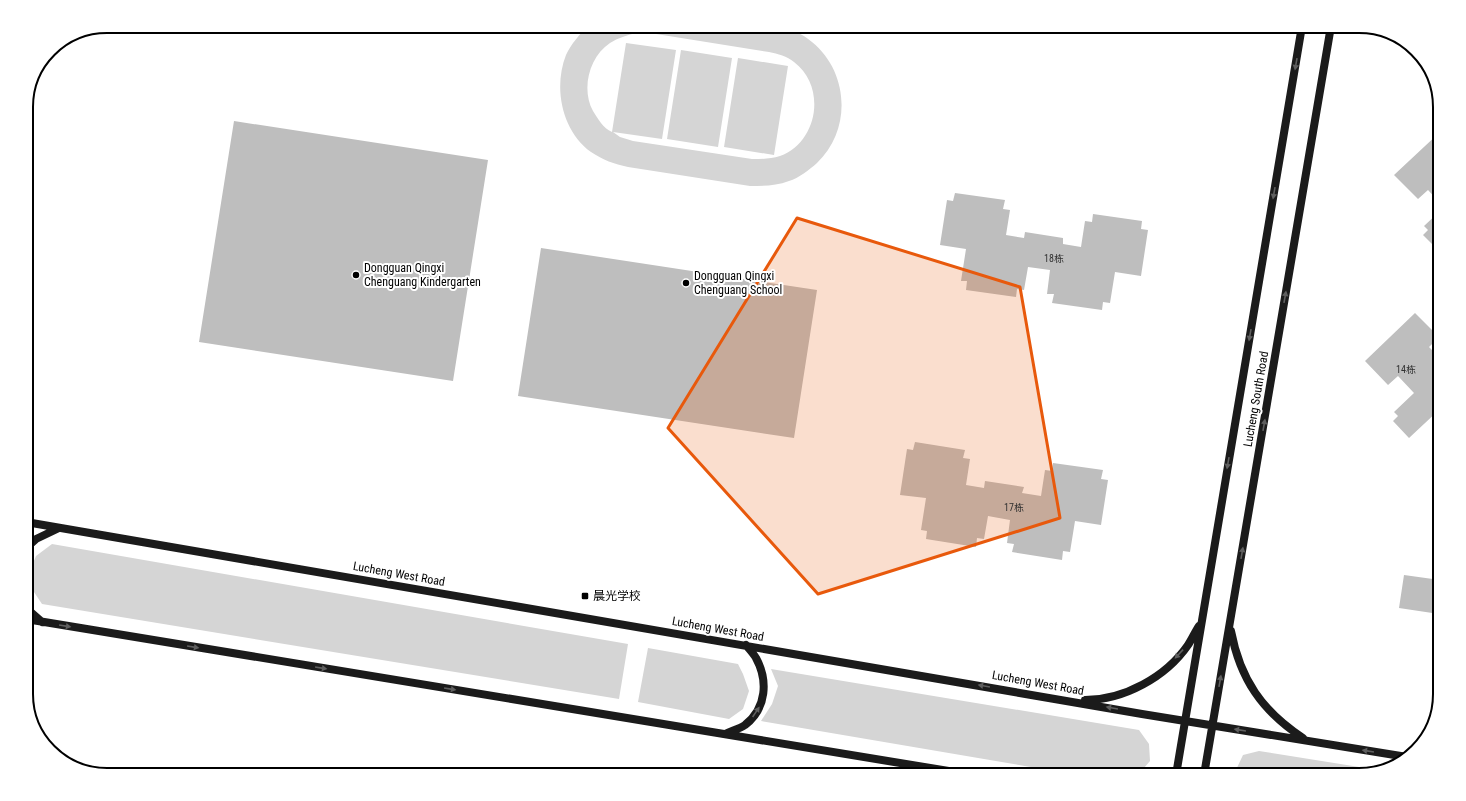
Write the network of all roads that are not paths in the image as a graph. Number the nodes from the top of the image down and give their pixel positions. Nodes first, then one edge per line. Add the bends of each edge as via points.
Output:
1 (1301, 33) edge
2 (1330, 33) edge
3 (33, 523) edge
4 (60, 528) junction
5 (33, 541) edge
6 (33, 614) edge
7 (33, 620) edge
8 (42, 622) junction
9 (1201, 622) junction
10 (1230, 625) junction
11 (746, 645) junction
12 (1066, 700) junction
13 (1185, 721) junction
14 (1213, 725) junction
15 (725, 734) junction
16 (1307, 741) junction
17 (1400, 756) edge
18 (931, 768) edge
19 (1177, 768) edge
20 (1205, 768) edge

1 -> 9 street, Lucheng South Road
10 -> 2 street, Lucheng South Road
3 - 4 street, Lucheng West Road
4 - 5 street
4 - 11 street, Lucheng West Road
6 - 8 street
7 - 8 street
8 -> 15 street
9 -> 12 street via 1187,646 1168,666 1146,682 1121,694 1094,700
9 - 13 street, Lucheng South Road
14 -> 10 street, Lucheng South Road
10 - 16 street via 1234,649 1242,672 1254,693 1269,712
12 -> 11 street, Lucheng West Road
15 -> 11 street via 744,725 756,713 763,699 764,684 760,670
13 -> 12 street, Lucheng West Road
13 - 14 street, Lucheng West Road
13 - 19 street, Lucheng South Road
16 -> 14 street, Lucheng West Road
14 - 20 street, Lucheng South Road
15 - 18 street
17 -> 16 street, Lucheng West Road

